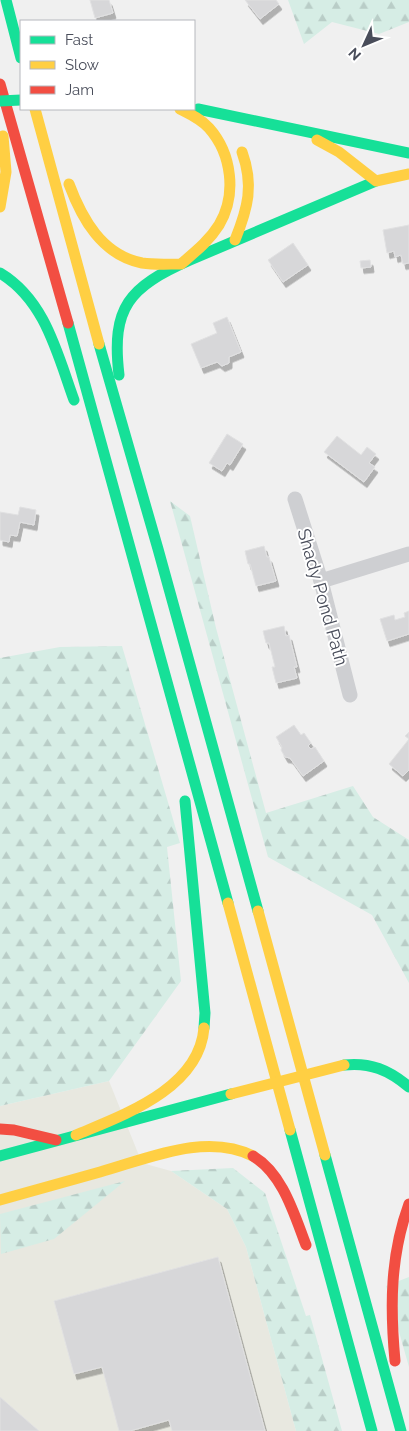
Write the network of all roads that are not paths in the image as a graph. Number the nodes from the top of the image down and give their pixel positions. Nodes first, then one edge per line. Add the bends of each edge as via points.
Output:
1 (7, 0) edge
2 (20, 37) edge
3 (20, 54) edge
4 (0, 84) edge
5 (20, 100) edge
6 (0, 101) edge
7 (35, 110) edge
8 (44, 110) edge
9 (183, 110) edge
10 (0, 113) edge
11 (229, 130) dead end
12 (292, 130) junction
13 (238, 144) dead end
14 (409, 153) edge
15 (409, 174) edge
16 (376, 181) junction
17 (0, 207) edge
18 (235, 240) junction
19 (181, 264) junction
20 (0, 273) edge
21 (79, 413) dead end
22 (86, 432) dead end
23 (295, 499) dead end
24 (158, 549) junction
25 (409, 554) edge
26 (321, 582) junction
27 (142, 591) junction
28 (168, 689) junction
29 (350, 695) dead end
30 (409, 1087) edge
31 (0, 1129) edge
32 (76, 1135) junction
33 (59, 1140) junction
34 (0, 1156) edge
35 (0, 1200) edge
36 (409, 1204) edge
37 (310, 1253) dead end
38 (318, 1278) dead end
39 (371, 1431) edge
40 (402, 1431) edge

1 - 2 main road
1 - 3 main road
4 - 27 main road
5 - 6 main road, bridge
7 - 24 main road
8 - 19 main road via 81,213 101,241 118,255 140,263
9 - 19 main road via 208,125 229,164 231,181 229,202 217,228
10 - 17 main road via 6,170
11 - 12 main road via 213,116 198,109
12 - 14 main road
12 - 16 main road via 339,152
13 - 18 main road via 248,175 249,198
15 - 16 main road
16 - 18 main road
18 - 19 main road
19 - 24 main road via 143,286 130,299 120,319 117,335 119,379
20 - 21 main road via 25,290 35,305 46,325
22 - 27 main road
23 - 26 street, Shady Pond Path
24 - 40 main road
25 - 26 street
26 - 29 street, Shady Pond Path
27 - 28 main road
28 - 32 main road via 192,852 206,1030 192,1065 165,1090
28 - 39 main road
30 - 32 main road, bridge via 390,1071 378,1066 365,1063 344,1065
31 - 33 main road via 10,1128
32 - 33 main road
33 - 34 main road
35 - 37 main road via 174,1152 223,1147 252,1156 272,1173
36 - 40 main road via 396,1251 390,1301
38 - 39 main road

